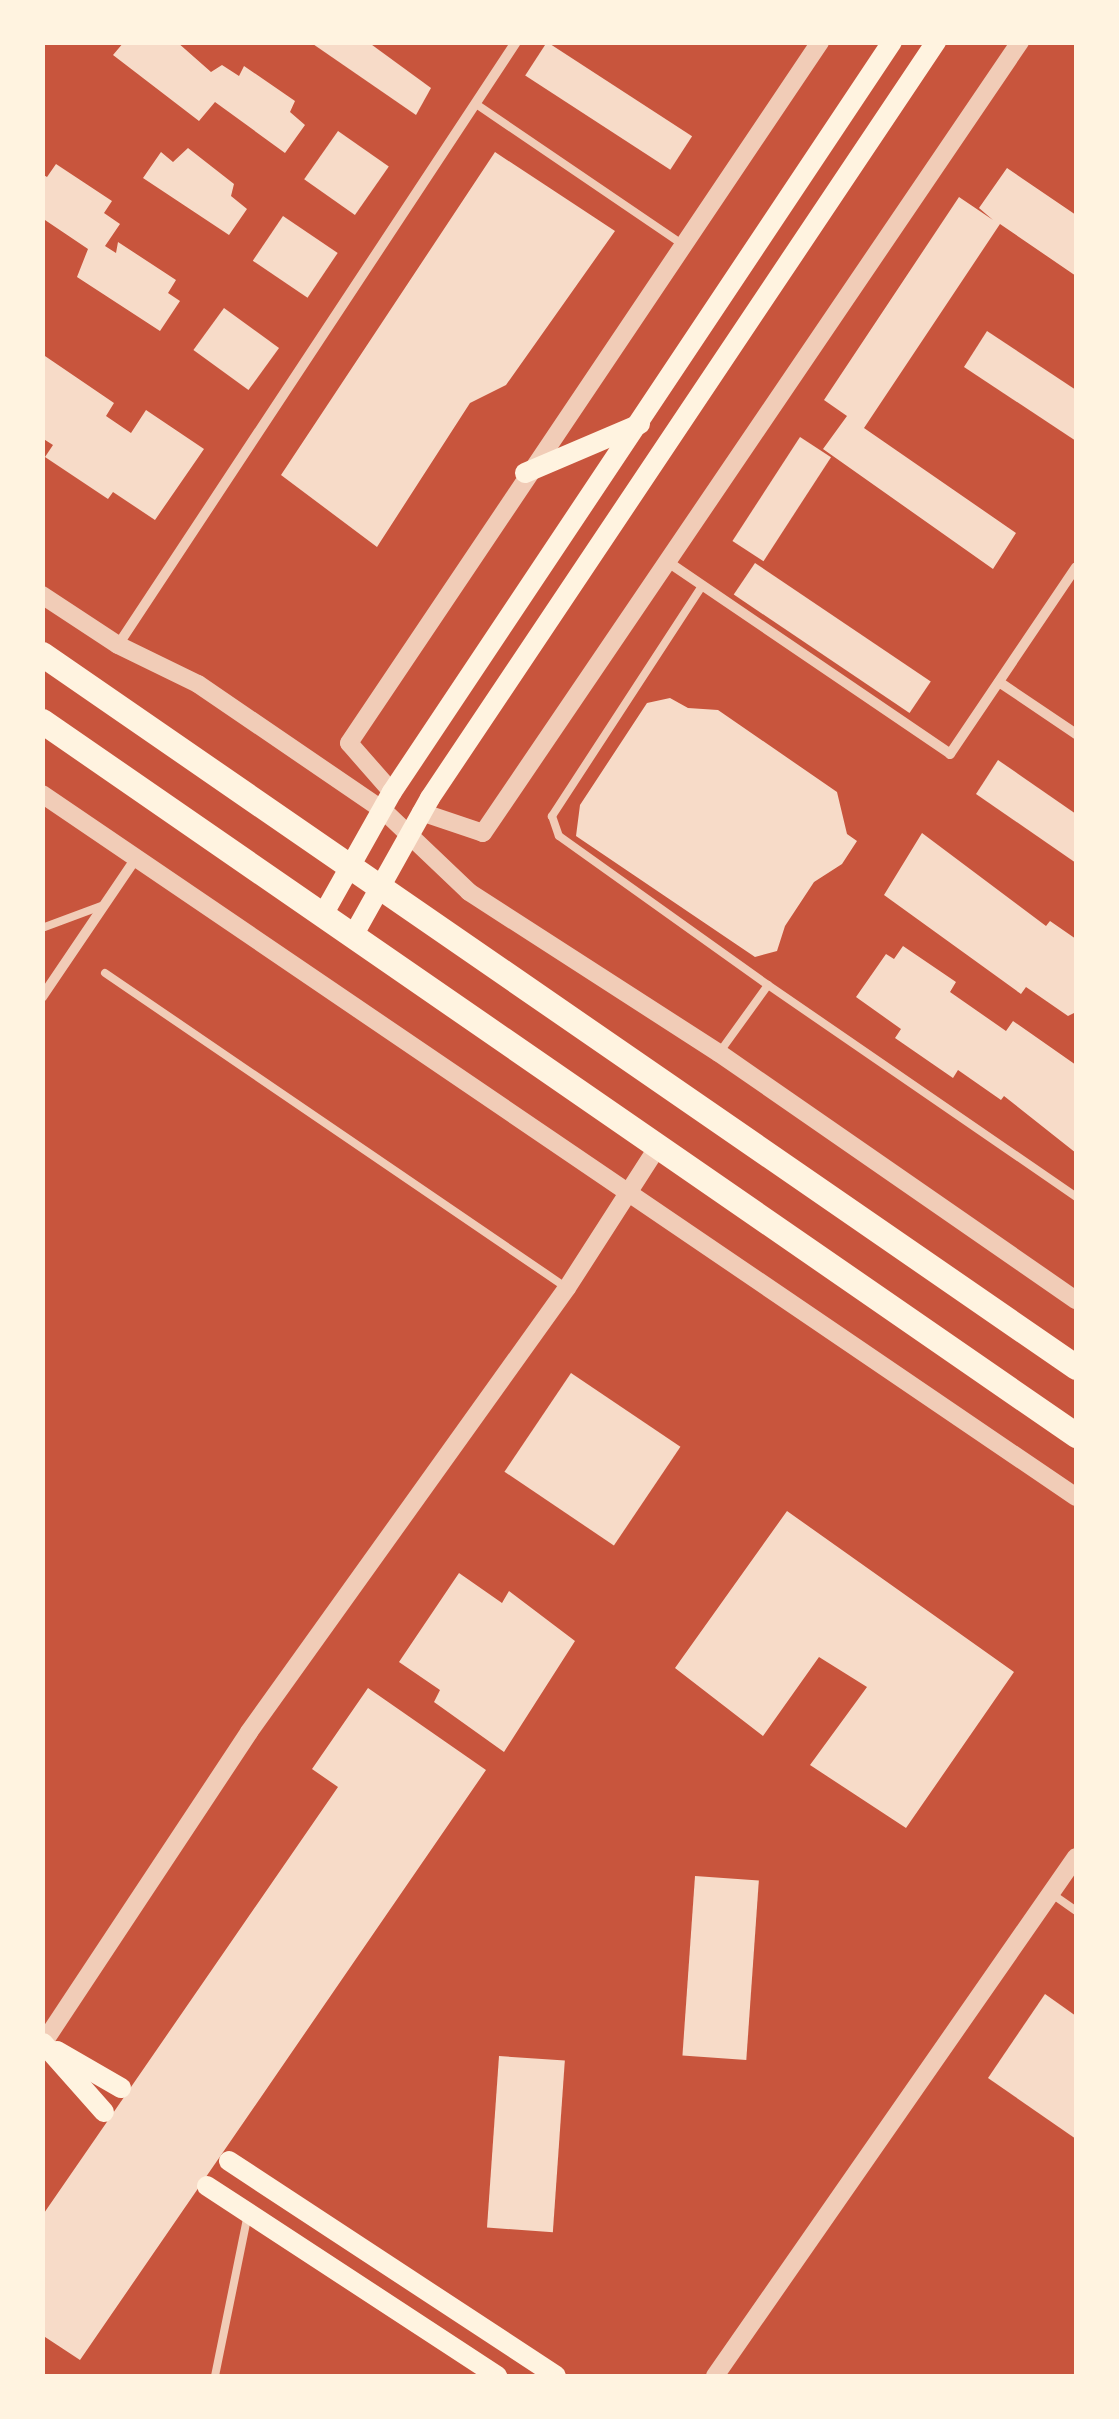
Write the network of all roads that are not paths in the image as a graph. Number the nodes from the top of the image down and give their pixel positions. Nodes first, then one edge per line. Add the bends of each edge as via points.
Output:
1 (516, 42) edge
2 (820, 42) edge
3 (892, 42) edge
4 (936, 42) edge
5 (1020, 42) edge
6 (476, 104) junction
7 (682, 244) junction
8 (642, 424) junction
9 (525, 473) junction
10 (668, 562) junction
11 (1076, 566) edge
12 (702, 586) junction
13 (42, 594) edge
14 (118, 645) junction
15 (42, 654) edge
16 (998, 682) junction
17 (42, 721) edge
18 (1076, 734) edge
19 (42, 794) edge
20 (388, 801) junction
21 (421, 812) junction
22 (410, 836) junction
23 (136, 858) junction
24 (355, 869) junction
25 (384, 889) junction
26 (105, 904) junction
27 (324, 914) junction
28 (42, 928) edge
29 (354, 934) junction
30 (105, 973) dead end
31 (768, 985) junction
32 (42, 997) edge
33 (718, 1053) junction
34 (658, 1146) junction
35 (631, 1192) junction
36 (1076, 1197) edge
37 (567, 1288) junction
38 (1076, 1300) edge
39 (1076, 1368) edge
40 (1076, 1435) edge
41 (1076, 1496) edge
42 (1076, 1858) edge
43 (1052, 1894) junction
44 (1076, 1911) edge
45 (43, 2044) edge
46 (121, 2088) dead end
47 (104, 2112) dead end
48 (229, 2161) dead end
49 (207, 2186) dead end
50 (248, 2214) junction
51 (216, 2376) edge
52 (497, 2376) edge
53 (556, 2376) edge
54 (715, 2376) edge

1 - 6 street
2 - 7 street
3 - 8 main road
4 - 21 main road
5 - 10 street
6 - 7 lane
6 - 14 street
7 - 9 street
8 - 9 main road
8 - 20 main road
9 - 20 street via 349,743
10 - 12 street
10 - 21 street via 483,833
11 - 16 street
12 - 16 street via 950,754
12 - 31 lane via 552,816 559,836
13 - 14 street
14 - 20 street via 198,684
15 - 24 highway
16 - 18 street
17 - 27 highway
19 - 23 street
20 - 22 street
20 - 24 main road
21 - 22 main road
22 - 25 main road
22 - 33 street via 469,892
23 - 26 street
23 - 35 street
24 - 25 highway
24 - 27 main road
25 - 29 main road
25 - 39 highway
26 - 28 lane
26 - 32 street
27 - 29 highway
29 - 34 highway
30 - 37 lane
31 - 33 lane
31 - 36 lane
33 - 38 street
34 - 35 street
34 - 40 highway
35 - 37 street
35 - 41 street
37 - 45 street via 249,1732
42 - 43 street
43 - 44 lane
43 - 54 street
45 - 46 main road
45 - 47 main road
48 - 53 main road
49 - 50 main road
50 - 51 lane
50 - 52 main road

